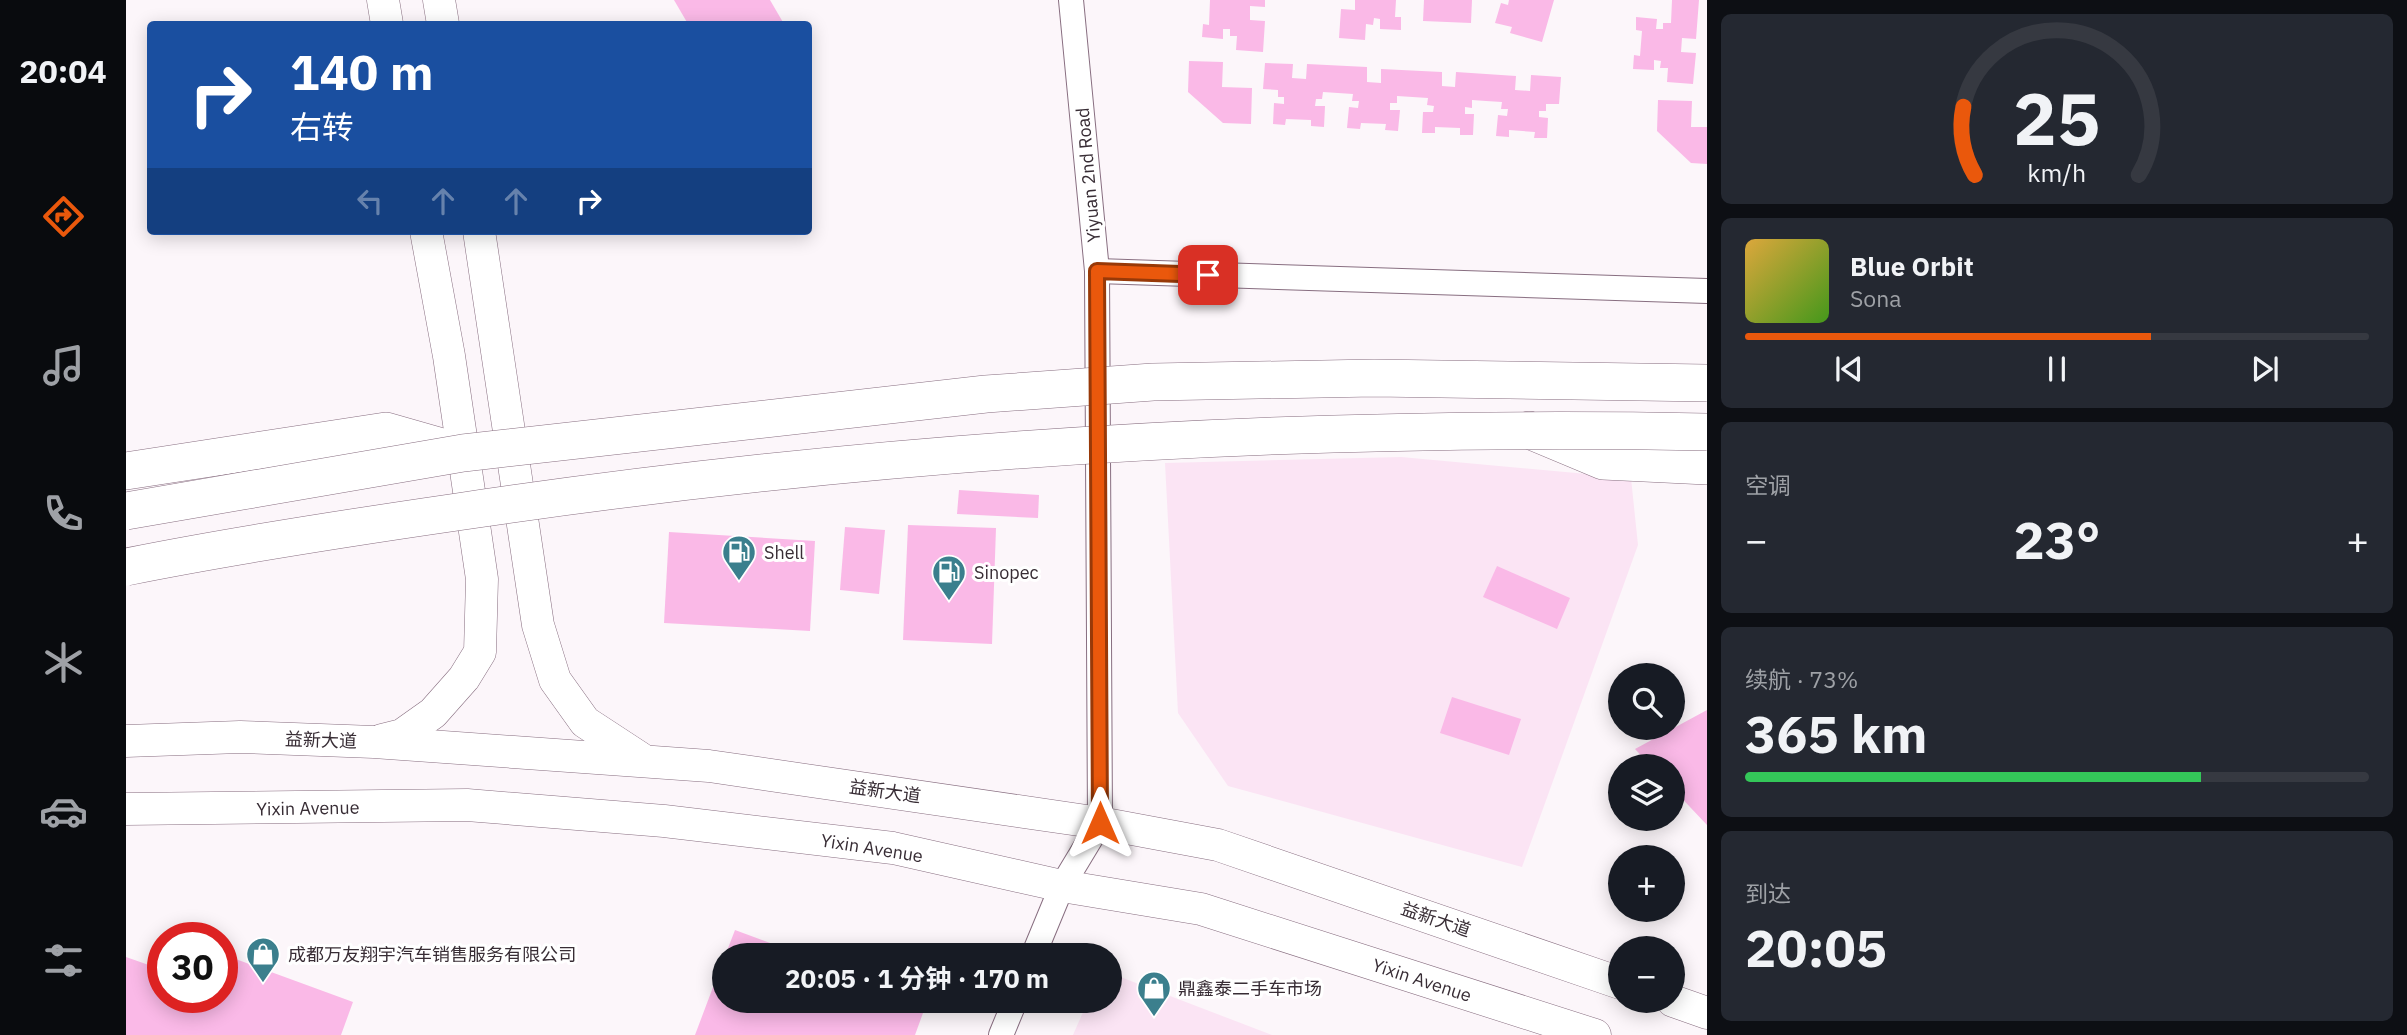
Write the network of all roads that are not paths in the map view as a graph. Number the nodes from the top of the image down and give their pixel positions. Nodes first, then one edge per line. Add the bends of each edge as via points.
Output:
1 (383, 0) edge
2 (439, 0) edge
3 (1071, 0) edge
4 (386, 21) edge
5 (442, 21) edge
6 (427, 235) edge
7 (480, 235) edge
8 (1097, 271) junction
9 (1707, 291) edge
10 (1707, 383) edge
11 (1525, 429) junction
12 (1707, 432) edge
13 (463, 453) junction
14 (1707, 466) edge
15 (126, 471) edge
16 (126, 511) edge
17 (126, 567) edge
18 (126, 741) edge
19 (374, 742) junction
20 (644, 761) junction
21 (126, 809) edge
22 (1100, 823) junction
23 (1062, 886) junction
24 (1038, 943) edge
25 (1608, 979) edge
26 (1685, 1005) edge
27 (1010, 1013) edge
28 (1707, 1013) edge
29 (1001, 1035) edge
30 (1595, 1035) edge

1 - 4 main road
2 - 5 main road
3 - 8 street, Yiyuan 2nd Road
6 - 19 main road via 482,579 480,652 433,713 402,734
7 - 20 main road via 538,625 551,669 585,722
8 - 9 street
8 - 22 street, Yiyuan 2nd Road
10 - 13 highway, bridge via 1374,378 1153,382 986,394
11 - 12 highway, bridge
11 - 14 highway, bridge via 1603,461
11 - 17 highway, bridge via 1154,441 689,478
13 - 15 highway via 386,431
13 - 16 highway, bridge
18 - 19 main road, 益新大道 via 240,737
19 - 20 main road, 益新大道
20 - 22 main road, 益新大道 via 709,766
21 - 23 main road, Yixin Avenue via 467,805 893,848
22 - 23 street
22 - 25 main road, 益新大道 via 1218,845
23 - 24 street
23 - 30 main road, Yixin Avenue via 1201,909
26 - 28 main road
27 - 29 street

